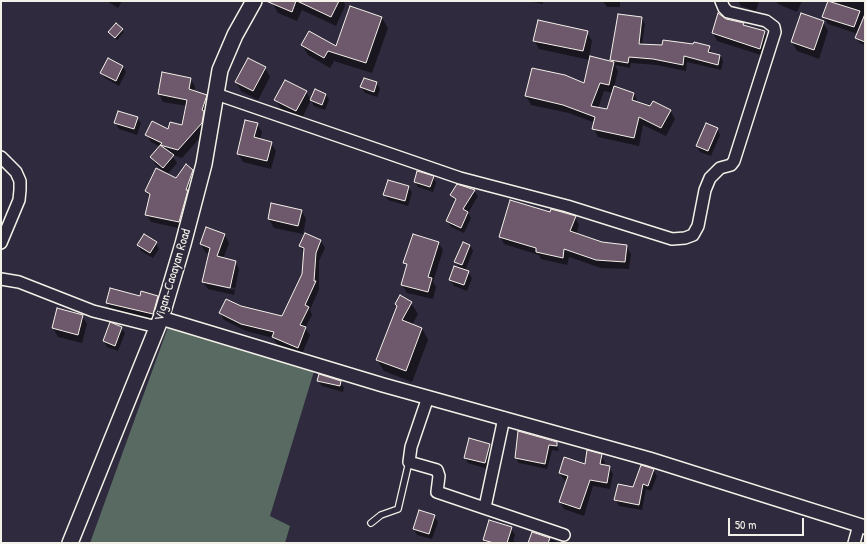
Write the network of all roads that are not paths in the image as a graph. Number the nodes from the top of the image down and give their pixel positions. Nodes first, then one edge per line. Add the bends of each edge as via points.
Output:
1 (254, 1) edge
2 (721, 1) edge
3 (216, 94) junction
4 (1, 156) edge
5 (1, 243) edge
6 (1, 279) edge
7 (159, 323) junction
8 (428, 397) junction
9 (504, 418) junction
10 (409, 462) junction
11 (484, 507) junction
12 (371, 523) dead end
13 (862, 526) edge
14 (564, 535) dead end
15 (70, 543) edge
16 (854, 543) edge

1 - 3 main road, Vigan-Caoayan Road via 235,35 220,70
2 - 3 street via 728,12 766,21 774,27 775,32 734,161 731,165 720,168 710,178 698,226 693,234 685,238 672,239 567,206 460,178
3 - 7 main road, Vigan-Caoayan Road via 204,164
4 - 5 street via 16,172 20,180 20,190 19,200
6 - 7 street via 19,282 93,312
7 - 8 street
7 - 15 main road, Vigan-Caoayan Road
8 - 9 street
8 - 10 street via 411,447
9 - 11 street
9 - 13 street via 649,459
10 - 11 street via 436,469 439,476 436,490 440,494
10 - 12 lane via 398,509 381,515
11 - 14 street
13 - 16 street

